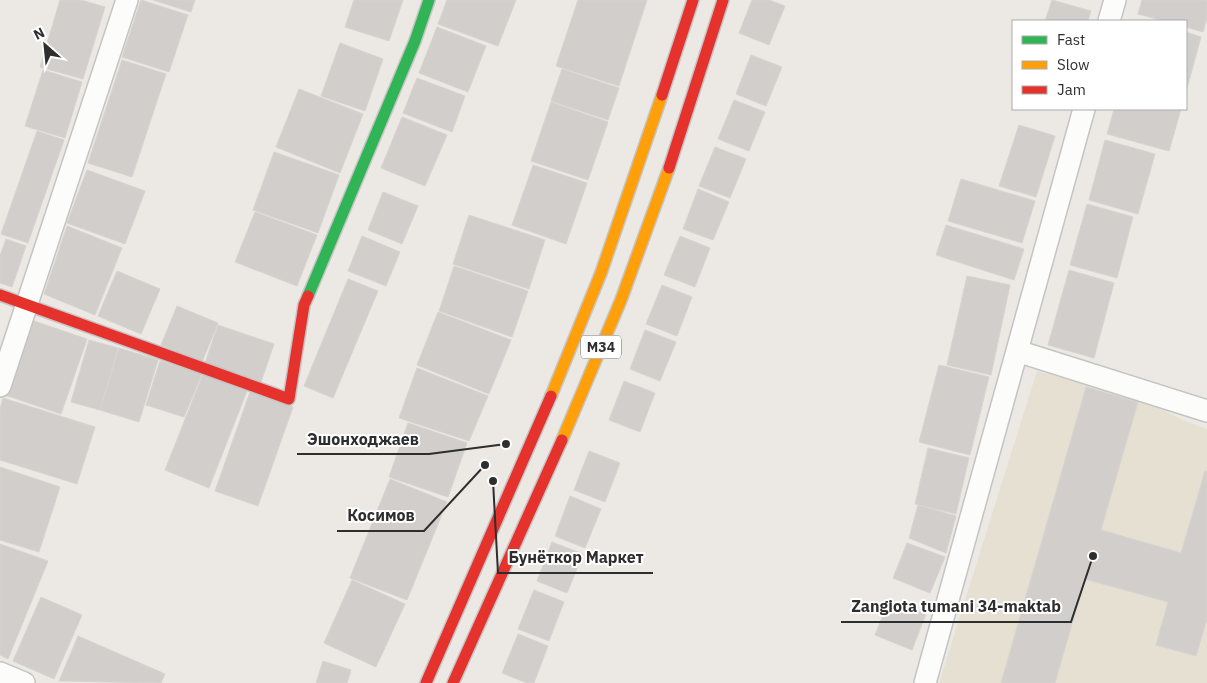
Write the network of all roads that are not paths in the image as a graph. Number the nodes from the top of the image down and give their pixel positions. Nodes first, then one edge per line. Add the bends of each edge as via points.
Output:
1 (127, 0) edge
2 (429, 0) edge
3 (693, 0) edge
4 (724, 0) edge
5 (1114, 0) edge
6 (1109, 20) edge
7 (1084, 110) edge
8 (0, 295) edge
9 (28, 304) junction
10 (1017, 351) junction
11 (0, 386) edge
12 (1207, 411) edge
13 (0, 673) edge
14 (24, 683) edge
15 (426, 683) edge
16 (453, 683) edge
17 (925, 683) edge

1 - 9 street
2 - 9 main road via 415,41 304,305 289,399
3 - 15 main road, M34 via 601,273 547,406
4 - 16 main road, M34 via 621,299 569,425
5 - 6 street
7 - 10 street
8 - 9 main road
9 - 11 street
10 - 12 street
10 - 17 street
13 - 14 street

